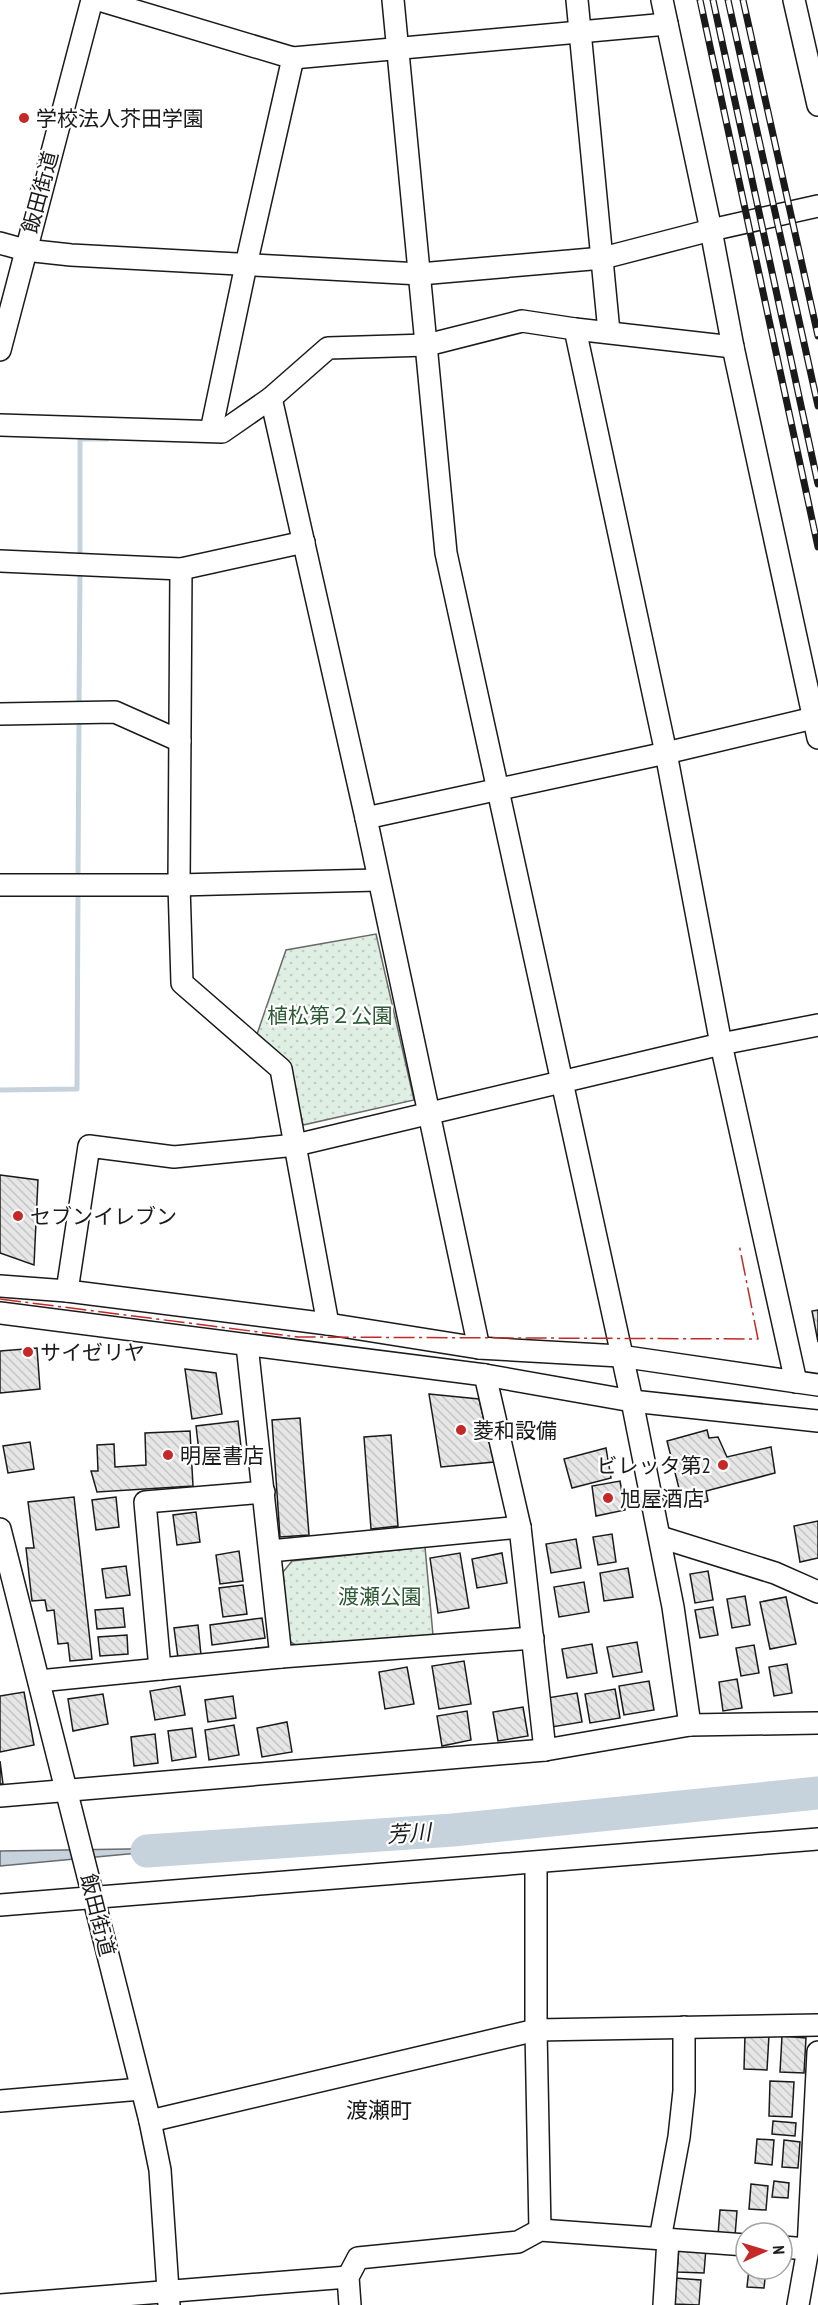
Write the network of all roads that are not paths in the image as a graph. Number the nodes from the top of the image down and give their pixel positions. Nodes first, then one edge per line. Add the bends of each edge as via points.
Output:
1 (92, 0) edge
2 (99, 0) edge
3 (393, 0) edge
4 (577, 0) edge
5 (662, 0) edge
6 (794, 0) edge
7 (667, 24) junction
8 (579, 31) junction
9 (397, 48) junction
10 (293, 58) junction
11 (818, 105) edge
12 (818, 206) edge
13 (711, 230) junction
14 (0, 243) edge
15 (25, 250) junction
16 (603, 258) junction
17 (246, 265) junction
18 (420, 274) junction
19 (575, 329) junction
20 (609, 332) junction
21 (427, 345) junction
22 (733, 347) junction
23 (0, 350) edge
24 (270, 398) junction
25 (0, 425) edge
26 (212, 431) junction
27 (304, 542) junction
28 (0, 561) edge
29 (181, 569) junction
30 (0, 714) edge
31 (817, 724) edge
32 (180, 741) junction
33 (666, 753) junction
34 (497, 790) junction
35 (366, 818) junction
36 (378, 880) junction
37 (0, 885) edge
38 (179, 885) junction
39 (818, 1025) edge
40 (721, 1044) junction
41 (561, 1081) junction
42 (428, 1114) junction
43 (296, 1145) junction
44 (0, 1286) edge
45 (67, 1290) junction
46 (0, 1313) edge
47 (328, 1324) junction
48 (247, 1345) junction
49 (479, 1348) junction
50 (621, 1356) junction
51 (485, 1375) junction
52 (796, 1382) junction
53 (818, 1385) edge
54 (632, 1401) junction
55 (817, 1424) edge
56 (264, 1492) junction
57 (519, 1527) junction
58 (0, 1529) edge
59 (660, 1537) junction
60 (270, 1551) junction
61 (818, 1592) edge
62 (533, 1638) junction
63 (281, 1657) junction
64 (160, 1669) junction
65 (39, 1681) junction
66 (818, 1723) edge
67 (690, 1725) junction
68 (545, 1750) junction
69 (68, 1791) junction
70 (0, 1796) edge
71 (818, 1839) edge
72 (536, 1863) junction
73 (94, 1897) junction
74 (0, 1905) edge
75 (818, 2025) edge
76 (684, 2027) junction
77 (536, 2030) junction
78 (818, 2052) edge
79 (818, 2074) edge
80 (141, 2089) junction
81 (0, 2101) edge
82 (150, 2121) junction
83 (540, 2230) junction
84 (664, 2239) junction
85 (734, 2244) edge
86 (794, 2252) edge
87 (811, 2258) edge
88 (348, 2277) junction
89 (168, 2298) edge
90 (0, 2305) edge
91 (350, 2305) edge
92 (664, 2305) edge
93 (798, 2305) edge

1 - 15 street, 飯田街道
2 - 10 street
3 - 9 street
4 - 8 street
5 - 7 street
6 - 11 street
7 - 8 street
7 - 13 street
8 - 9 street
8 - 16 street
9 - 10 street
9 - 18 street
10 - 17 street
12 - 13 street
13 - 16 street
13 - 22 street
14 - 15 street
15 - 17 street
15 - 23 street, 飯田街道
16 - 18 street
16 - 20 street
17 - 18 street
17 - 26 street
18 - 21 street
19 - 20 street
19 - 21 street via 522,321
19 - 33 street
20 - 22 street
21 - 24 street via 328,348
21 - 34 street via 446,553
22 - 31 street
24 - 26 street via 222,432
24 - 27 street
25 - 26 street
27 - 29 street
27 - 35 street
28 - 29 street
29 - 32 street
30 - 32 street via 115,712
31 - 33 street
32 - 38 street
33 - 34 street
33 - 40 street
34 - 35 street
34 - 41 street
35 - 36 street
36 - 38 street
36 - 42 street
37 - 38 street
38 - 43 street via 182,983 280,1069
39 - 40 street
40 - 41 street
40 - 52 street
41 - 42 street
41 - 50 street
42 - 43 street
42 - 49 street
43 - 45 street via 174,1157 89,1146
43 - 47 street
44 - 45 street
45 - 47 street
46 - 48 street
47 - 49 street
48 - 51 street
48 - 56 street
49 - 50 street
50 - 52 street
50 - 54 street
51 - 54 street
51 - 57 street
52 - 53 street
54 - 55 street
54 - 59 street
56 - 60 street
56 - 64 street via 145,1502
57 - 60 street
57 - 62 street
58 - 65 street, 飯田街道
59 - 61 street via 775,1573
59 - 67 street
60 - 63 street
62 - 63 street
62 - 68 street
63 - 64 street
64 - 65 street
65 - 69 street, 飯田街道
66 - 67 street
67 - 68 street
68 - 69 street
69 - 70 street
69 - 73 street, 飯田街道
71 - 72 street
72 - 73 street
72 - 77 street
73 - 74 street
73 - 80 street, 飯田街道
75 - 76 street
76 - 77 street
76 - 84 street via 684,2091
77 - 82 street
77 - 83 street
78 - 79 street
79 - 87 street
80 - 81 street
80 - 82 street, 飯田街道
82 - 89 street, 飯田街道 via 160,2170
83 - 84 street
83 - 88 street via 518,2242 358,2258
84 - 85 street
84 - 92 street
86 - 87 street
87 - 93 street
88 - 89 street
88 - 91 street
89 - 90 street

